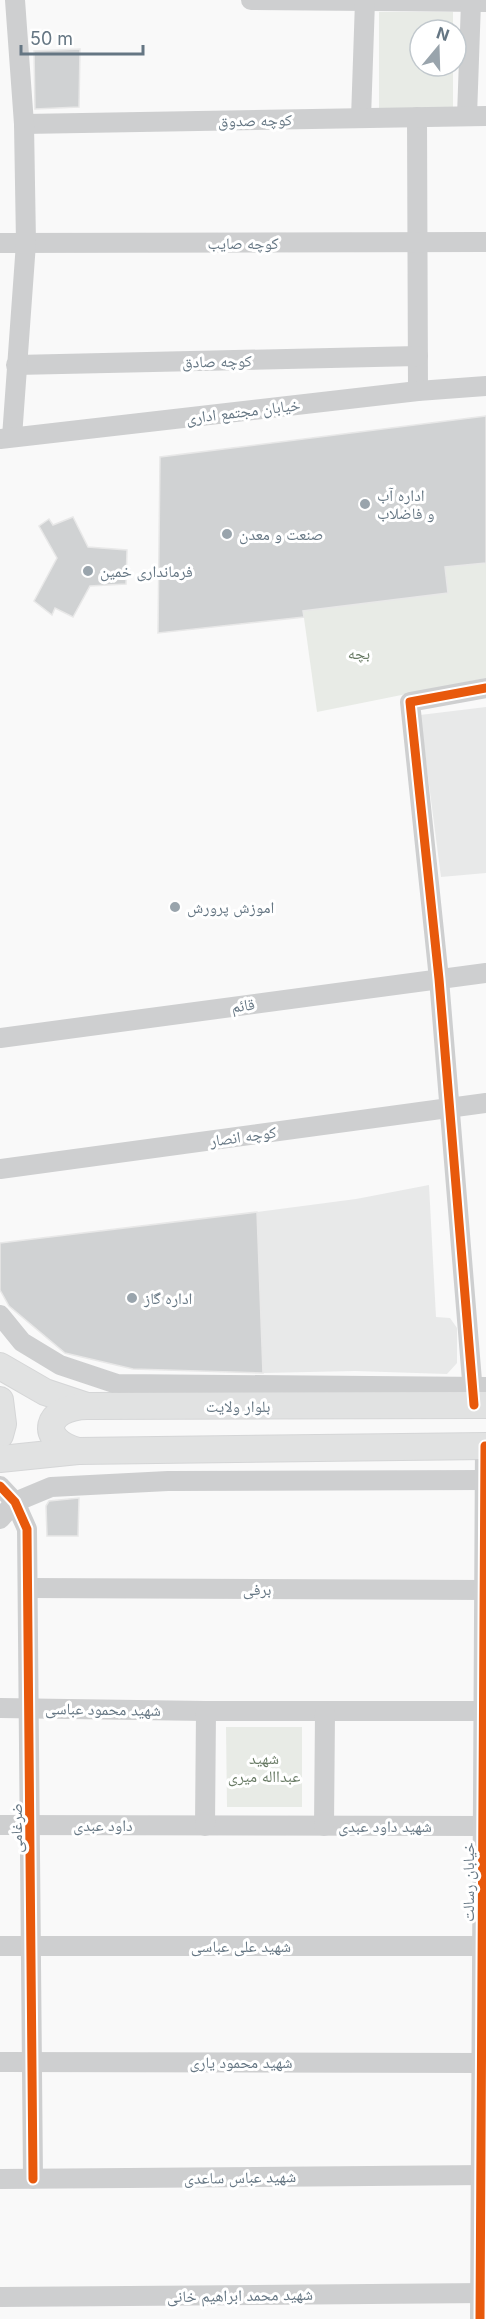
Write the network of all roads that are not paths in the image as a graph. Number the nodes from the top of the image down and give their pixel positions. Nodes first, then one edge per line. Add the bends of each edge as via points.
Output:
1 (15, 0) edge
2 (251, 0) edge
3 (309, 0) edge
4 (365, 1) edge
5 (479, 2) edge
6 (476, 116) edge
7 (417, 117) junction
8 (361, 118) junction
9 (24, 124) junction
10 (0, 243) edge
11 (26, 243) junction
12 (418, 243) junction
13 (486, 243) edge
14 (418, 356) junction
15 (16, 365) junction
16 (486, 386) edge
17 (418, 391) junction
18 (6, 438) edge
19 (486, 688) edge
20 (486, 973) edge
21 (439, 979) junction
22 (0, 1038) edge
23 (486, 1103) edge
24 (450, 1107) junction
25 (0, 1169) edge
26 (0, 1315) edge
27 (0, 1366) edge
28 (480, 1396) edge
29 (0, 1400) edge
30 (87, 1407) junction
31 (0, 1435) edge
32 (485, 1446) edge
33 (78, 1451) junction
34 (0, 1459) edge
35 (485, 1480) edge
36 (0, 1486) edge
37 (15, 1502) junction
38 (0, 1519) edge
39 (29, 1588) junction
40 (485, 1590) edge
41 (0, 1708) edge
42 (30, 1708) junction
43 (206, 1711) junction
44 (485, 1711) edge
45 (325, 1713) junction
46 (0, 1825) edge
47 (31, 1825) junction
48 (205, 1826) junction
49 (324, 1826) junction
50 (484, 1826) edge
51 (0, 1946) edge
52 (32, 1946) junction
53 (484, 1946) edge
54 (0, 2062) edge
55 (33, 2062) junction
56 (484, 2063) edge
57 (483, 2175) edge
58 (0, 2179) edge
59 (33, 2179) junction
60 (483, 2293) edge
61 (0, 2297) edge
62 (480, 2319) edge

1 - 9 street
2 - 3 street
3 - 4 street
4 - 5 street
4 - 8 street
5 - 6 street
6 - 7 street, کوچه صدوق
7 - 8 street, کوچه صدوق
7 - 12 street
8 - 9 street, کوچه صدوق
9 - 11 street
10 - 11 street, کوچه صایب
11 - 12 street, کوچه صایب
11 - 15 street
12 - 13 street, کوچه صایب
12 - 14 street
14 - 15 street, کوچه صادق
14 - 17 street
15 - 18 street
16 - 17 street, خیابان مجتمع اداری
17 - 18 street, خیابان مجتمع اداری
19 - 21 street via 410,702
20 - 21 street, قائم
21 - 22 street, قائم
21 - 24 street
23 - 24 street, کوچه انصار
24 - 25 street, کوچه انصار
24 - 28 street
26 - 28 street via 22,1342 60,1365 117,1384
27 - 30 main road, بلوار ولایت via 45,1392
28 - 30 main road, بلوار ولایت
29 - 31 main road
30 - 33 main road via 58,1412 52,1424 53,1437 62,1447
32 - 33 main road
32 - 35 street, خیابان رسالت
33 - 34 main road
35 - 37 street via 168,1481 51,1487
35 - 40 street, خیابان رسالت
36 - 37 street, ضرغامی
37 - 38 street
37 - 39 street, ضرغامی via 27,1528
39 - 40 street, برفی
39 - 42 street, ضرغامی
40 - 44 street, خیابان رسالت
41 - 42 street, شهید محمود عباسی
42 - 43 street, شهید محمود عباسی
42 - 47 street, ضرغامی
43 - 45 street, شهید محمود عباسی
43 - 48 street
44 - 45 street
44 - 50 street, خیابان رسالت
45 - 49 street
46 - 47 street, داود عبدی
47 - 48 street, داود عبدی
47 - 52 street, ضرغامی
48 - 49 street, داود عبدی
49 - 50 street, شهید داود عبدی
50 - 53 street, خیابان رسالت
51 - 52 street, شهید علی عباسی
52 - 53 street, شهید علی عباسی
52 - 55 street, ضرغامی
53 - 56 street, خیابان رسالت
54 - 55 street, شهید محمود یاری
55 - 56 street, شهید محمود یاری
55 - 59 street, ضرغامی
56 - 57 street, خیابان رسالت
57 - 59 street, شهید عباس ساعدی
57 - 60 street, خیابان رسالت
58 - 59 street, شهید عباس ساعدی
60 - 61 street, شهید محمد ابراهیم خانی
60 - 62 street, خیابان رسالت

